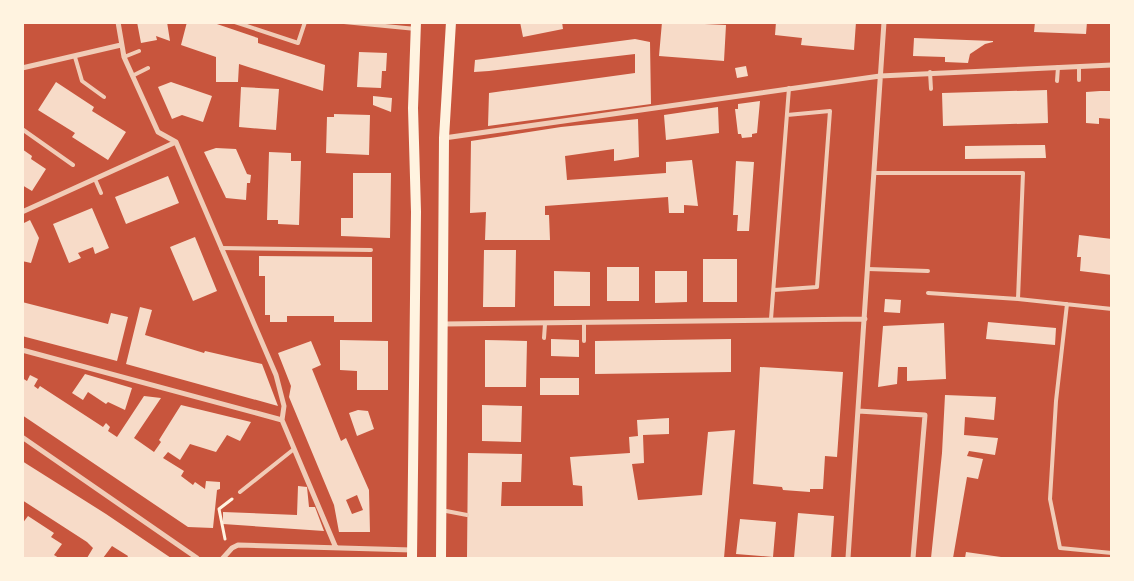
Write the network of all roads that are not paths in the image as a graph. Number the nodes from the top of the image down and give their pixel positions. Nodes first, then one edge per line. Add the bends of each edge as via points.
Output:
1 (118, 22) edge
2 (235, 22) edge
3 (306, 22) edge
4 (344, 22) edge
5 (451, 22) edge
6 (884, 22) edge
7 (416, 26) edge
8 (121, 45) junction
9 (139, 51) dead end
10 (76, 57) junction
11 (124, 57) junction
12 (1112, 65) edge
13 (1079, 66) junction
14 (1058, 67) junction
15 (22, 68) edge
16 (148, 68) dead end
17 (930, 72) junction
18 (134, 75) junction
19 (880, 76) junction
20 (1079, 80) dead end
21 (1057, 81) dead end
22 (788, 88) junction
23 (931, 89) dead end
24 (104, 96) dead end
25 (787, 115) junction
26 (22, 129) edge
27 (444, 138) junction
28 (176, 142) junction
29 (73, 165) dead end
30 (874, 173) junction
31 (96, 179) junction
32 (101, 193) dead end
33 (22, 212) edge
34 (221, 248) junction
35 (371, 250) dead end
36 (868, 269) junction
37 (928, 271) dead end
38 (774, 290) junction
39 (928, 293) dead end
40 (1018, 299) junction
41 (1067, 304) junction
42 (1112, 309) edge
43 (771, 319) junction
44 (865, 319) junction
45 (584, 323) junction
46 (444, 324) junction
47 (545, 324) junction
48 (544, 338) dead end
49 (584, 341) dead end
50 (22, 350) edge
51 (858, 411) junction
52 (282, 420) junction
53 (22, 437) edge
54 (294, 449) junction
55 (240, 492) road end
56 (442, 510) junction
57 (467, 515) dead end
58 (336, 548) junction
59 (1112, 553) edge
60 (412, 554) edge
61 (197, 558) edge
62 (223, 558) edge
63 (441, 558) edge
64 (848, 558) edge
65 (913, 558) edge

1 - 8 street
2 - 3 lane via 298,43
4 - 7 lane
5 - 27 main road
6 - 19 street
7 - 60 main road
8 - 10 street
8 - 11 street
9 - 11 lane
10 - 15 street
10 - 24 lane via 82,81
11 - 18 street
12 - 13 street
13 - 14 street
13 - 20 lane
14 - 17 street
14 - 21 lane
16 - 18 lane
17 - 19 street
17 - 23 lane
18 - 28 street via 158,132
19 - 22 street
19 - 30 street
22 - 25 lane
22 - 27 street
25 - 38 lane
25 - 38 lane via 830,111 817,288
26 - 29 lane
27 - 46 main road
28 - 31 street
28 - 34 street
30 - 36 street
30 - 40 lane via 1023,173
31 - 32 lane
31 - 33 street
34 - 35 lane
34 - 52 street via 276,374 284,406
36 - 37 lane
36 - 44 street
38 - 43 lane
39 - 40 lane
40 - 41 lane
41 - 42 lane
41 - 59 lane via 1056,401 1050,499 1060,548
43 - 44 street
43 - 45 street
44 - 51 street
45 - 47 street
45 - 49 lane
46 - 47 street
46 - 56 main road
47 - 48 lane
50 - 52 street
51 - 64 street
51 - 65 street via 925,416
52 - 54 street
53 - 61 street
54 - 55 lane
54 - 58 street
56 - 57 lane
56 - 63 main road
58 - 60 street
58 - 62 street via 238,545

